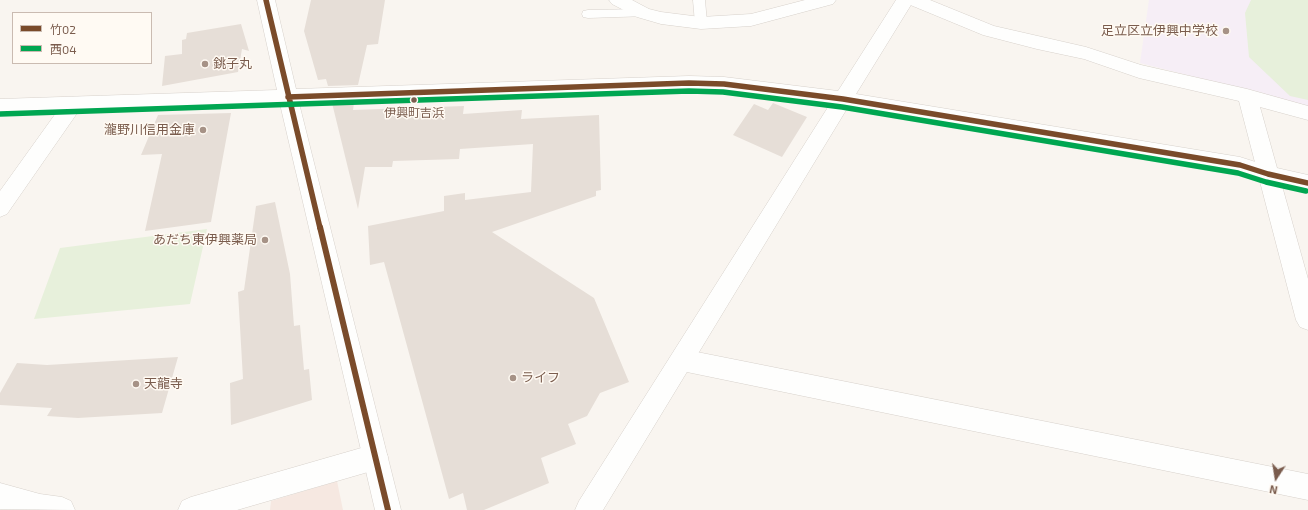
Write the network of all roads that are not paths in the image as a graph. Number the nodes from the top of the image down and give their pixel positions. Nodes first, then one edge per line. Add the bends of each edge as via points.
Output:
1 (266, 0) edge
2 (618, 0) edge
3 (699, 0) edge
4 (827, 0) edge
5 (905, 0) edge
6 (914, 0) edge
7 (643, 13) junction
8 (588, 14) dead end
9 (701, 23) junction
10 (1247, 96) junction
11 (288, 97) junction
12 (843, 99) junction
13 (73, 104) junction
14 (0, 106) edge
15 (1308, 113) edge
16 (1268, 174) junction
17 (1308, 183) edge
18 (0, 208) edge
19 (1308, 320) edge
20 (682, 360) junction
21 (376, 457) junction
22 (1308, 487) edge
23 (0, 496) edge
24 (216, 507) edge
25 (62, 510) edge
26 (192, 510) edge
27 (388, 510) edge
28 (588, 510) edge

1 - 11 street
2 - 7 street
3 - 9 lane
4 - 9 street via 751,20
5 - 12 street
6 - 10 street via 990,31 1086,53 1139,71
7 - 8 lane
7 - 9 street
10 - 15 street
10 - 16 street
11 - 12 street via 689,83 724,84
11 - 13 street
11 - 21 street
12 - 16 street via 1240,165
12 - 20 street
13 - 14 street
13 - 18 street
16 - 17 street
16 - 19 street
20 - 22 street
20 - 28 street
21 - 24 street
21 - 27 street
23 - 25 street
24 - 26 street

